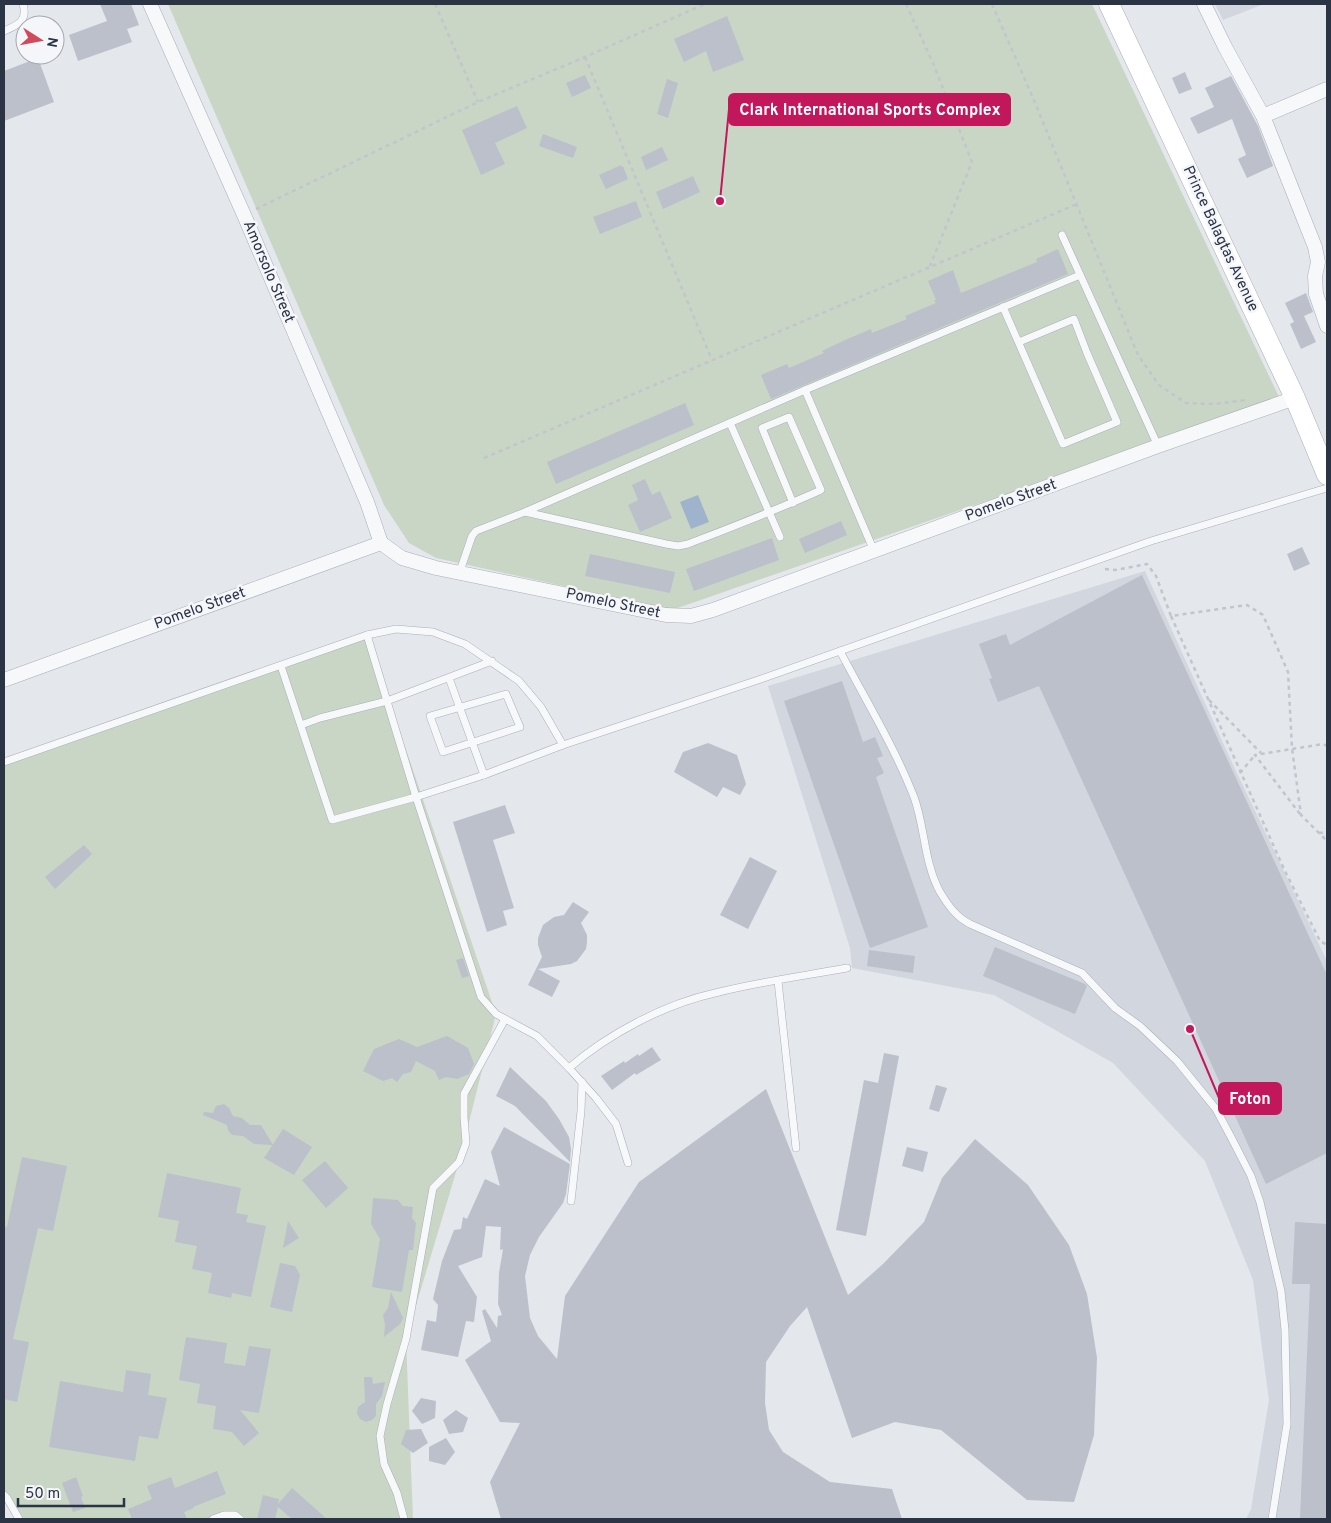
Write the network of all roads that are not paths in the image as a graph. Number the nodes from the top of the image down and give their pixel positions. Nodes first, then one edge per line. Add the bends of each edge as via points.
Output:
1 (23, 4) edge
2 (150, 4) edge
3 (1109, 4) edge
4 (1204, 4) edge
5 (4, 31) edge
6 (1327, 89) edge
7 (1262, 116) junction
8 (1062, 235) dead end
9 (1080, 275) junction
10 (1003, 307) junction
11 (1327, 326) edge
12 (1019, 342) junction
13 (805, 390) junction
14 (1295, 398) junction
15 (730, 423) junction
16 (1158, 446) junction
17 (1327, 475) edge
18 (1327, 488) edge
19 (793, 502) junction
20 (525, 512) junction
21 (768, 514) junction
22 (780, 537) dead end
23 (381, 542) junction
24 (874, 551) junction
25 (460, 572) junction
26 (368, 634) junction
27 (840, 651) junction
28 (492, 661) junction
29 (281, 666) junction
30 (450, 678) junction
31 (4, 680) edge
32 (387, 701) junction
33 (460, 706) junction
34 (301, 725) junction
35 (472, 741) junction
36 (563, 745) junction
37 (4, 762) edge
38 (484, 775) junction
39 (416, 797) junction
40 (847, 968) dead end
41 (778, 981) junction
42 (506, 1019) junction
43 (569, 1068) junction
44 (582, 1082) junction
45 (796, 1148) dead end
46 (628, 1163) dead end
47 (571, 1201) dead end
48 (4, 1495) edge
49 (19, 1519) edge
50 (213, 1519) edge
51 (240, 1519) edge
52 (404, 1519) edge
53 (1272, 1519) edge

1 - 5 lane via 24,19
2 - 23 street, Amorsolo Street via 244,215 367,502
3 - 14 main road, Prince Balagtas Avenue
4 - 7 street
6 - 7 street
7 - 11 street via 1314,247 1318,262 1316,294
8 - 9 lane
9 - 10 lane
9 - 16 lane
10 - 12 lane
10 - 13 lane
12 - 12 lane via 1063,444 1117,422 1074,319
13 - 15 lane
13 - 24 lane
14 - 16 street, Pomelo Street
14 - 17 main road, Prince Balagtas Avenue
15 - 20 lane
15 - 21 lane
16 - 24 street, Pomelo Street
18 - 27 lane via 1151,542
19 - 19 lane via 762,428 789,417 820,490
19 - 21 lane
20 - 21 lane via 678,546
20 - 25 lane via 474,533
21 - 22 lane
23 - 25 street, Pomelo Street via 402,558
23 - 31 street, Pomelo Street
24 - 25 street, Pomelo Street via 690,616 666,615
26 - 28 lane via 396,629 433,632 465,644
26 - 29 lane
26 - 32 lane
27 - 36 lane
27 - 53 lane via 914,796 933,873 954,914 978,928 1082,973 1115,1008 1156,1040 1200,1088 1216,1109 1251,1176 1281,1291 1285,1330 1287,1424
28 - 30 lane
28 - 36 lane via 519,681 541,707
29 - 34 lane
29 - 37 lane
30 - 32 lane
30 - 33 lane
32 - 34 lane
32 - 39 lane
33 - 35 lane
33 - 35 lane via 430,716 442,752
33 - 35 lane via 506,694 520,727
34 - 39 lane via 332,820
35 - 38 lane
36 - 38 lane
38 - 39 lane
39 - 42 lane via 482,997 496,1014
40 - 41 lane
41 - 43 lane via 714,993 671,1007 603,1042
41 - 45 lane
42 - 43 lane via 536,1036
42 - 52 lane via 464,1094 466,1143 459,1162 433,1188 406,1339 380,1436 384,1464
43 - 44 lane
44 - 46 lane via 616,1124
44 - 47 lane
48 - 49 lane
50 - 51 lane via 235,1515

